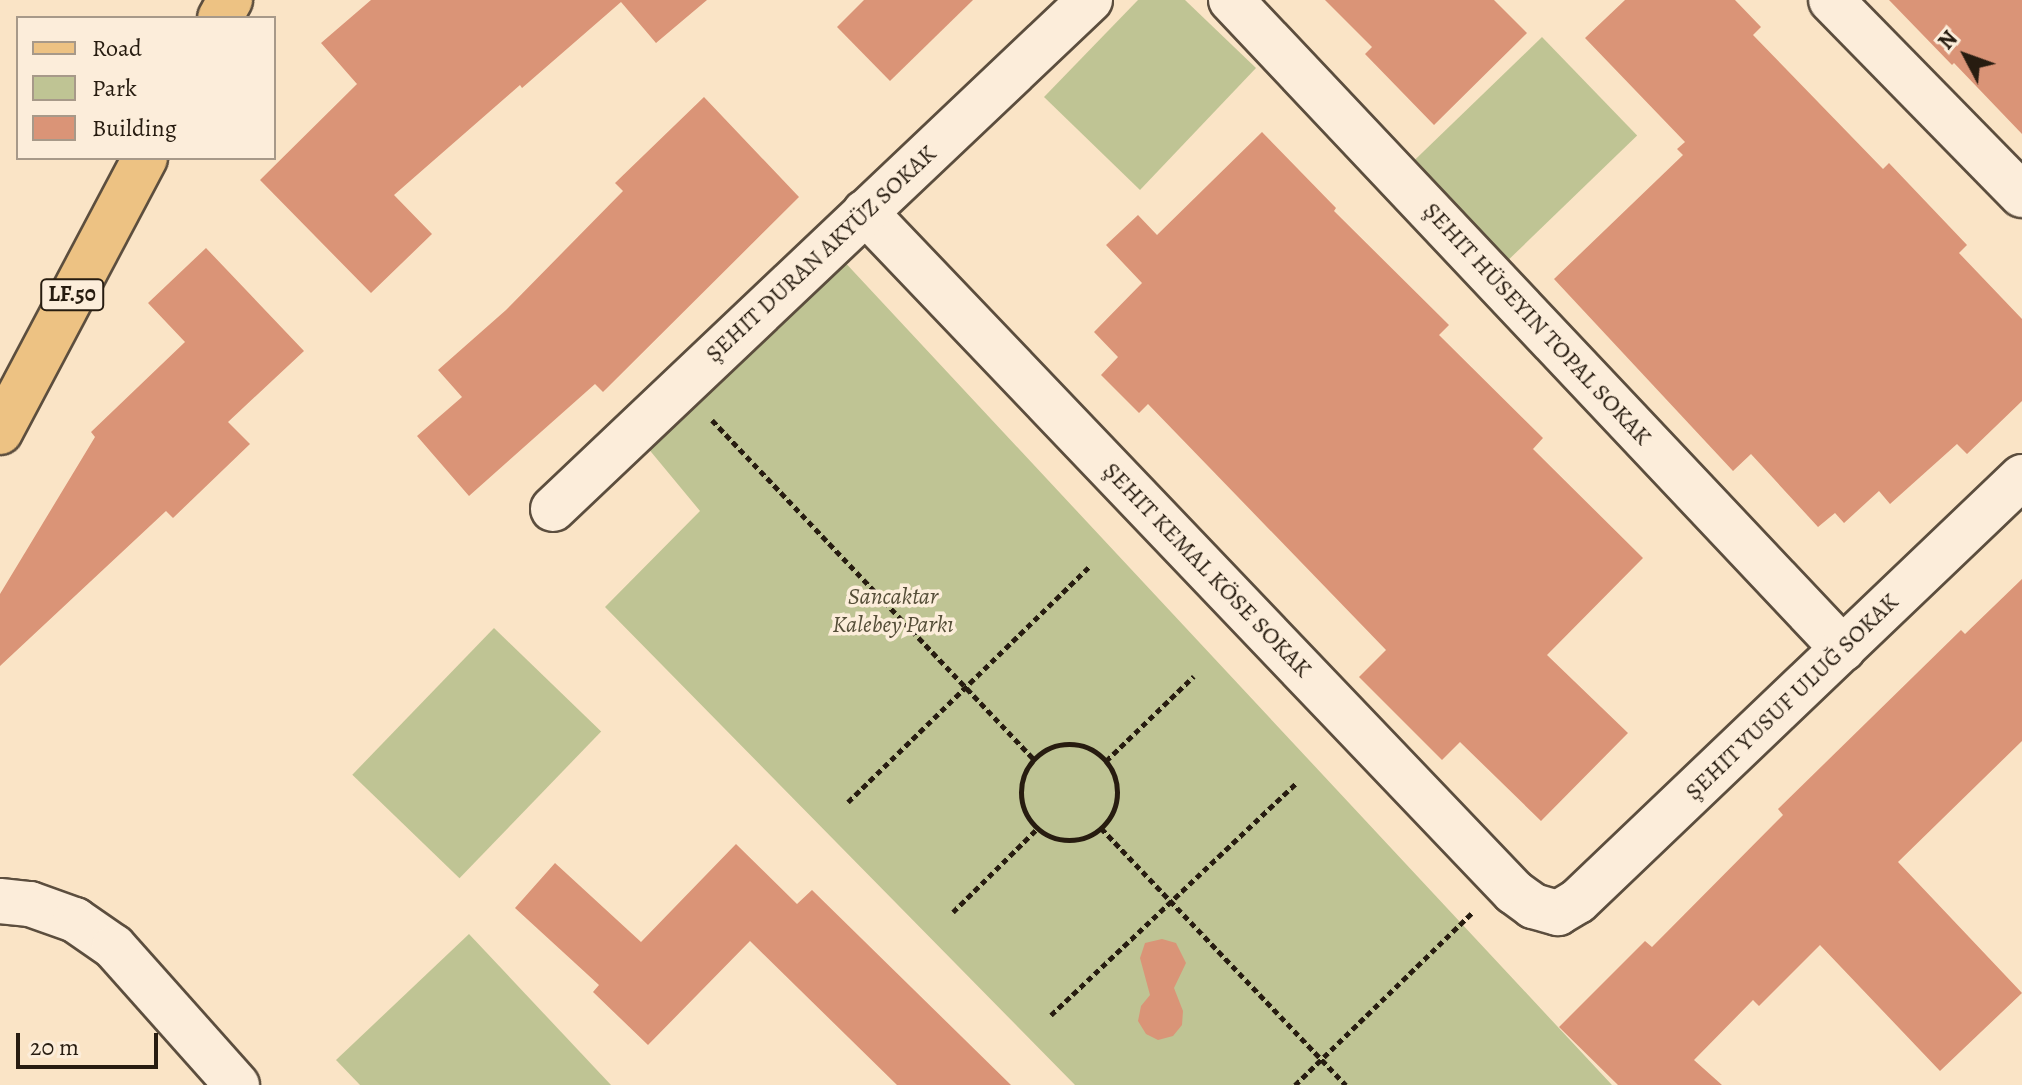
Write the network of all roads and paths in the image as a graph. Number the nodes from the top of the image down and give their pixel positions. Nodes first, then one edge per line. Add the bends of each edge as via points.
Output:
1 (1090, 0) edge
2 (1231, 0) edge
3 (1831, 0) edge
4 (144, 160) edge
5 (2022, 195) edge
6 (865, 212) junction
7 (681, 388) junction
8 (0, 432) edge
9 (2022, 477) edge
10 (553, 509) dead end
11 (1090, 566) dead end
12 (1843, 649) junction
13 (1194, 676) dead end
14 (966, 687) junction
15 (1034, 759) junction
16 (1106, 761) junction
17 (1296, 783) dead end
18 (848, 802) dead end
19 (1101, 828) junction
20 (1037, 829) junction
21 (1503, 881) junction
22 (0, 901) edge
23 (1171, 902) junction
24 (953, 912) dead end
25 (1558, 913) joint
26 (1051, 1015) dead end
27 (1322, 1060) junction
28 (237, 1085) edge
29 (1295, 1085) edge
30 (1346, 1085) edge

1 - 6 street, ŞEHIT DURAN AKYÜZ SOKAK
2 - 12 street, ŞEHIT HÜSEYIN TOPAL SOKAK
3 - 5 street
4 - 8 main road, LF.50
6 - 7 street, ŞEHIT DURAN AKYÜZ SOKAK
6 - 21 street, ŞEHIT KEMAL KÖSE SOKAK
7 - 10 street, ŞEHIT DURAN AKYÜZ SOKAK
7 - 14 path
9 - 12 street, ŞEHIT YUSUF ULUĞ SOKAK
11 - 14 path
12 - 25 street, ŞEHIT YUSUF ULUĞ SOKAK via 1578,901
13 - 16 path
14 - 15 path
14 - 18 path
15 - 16 path via 1045,750 1070,744 1084,746
15 - 20 path via 1021,786 1027,817
16 - 19 path via 1116,803
17 - 23 path
19 - 20 path via 1076,840
19 - 23 path
20 - 24 path
21 - 25 street, ŞEHIT KEMAL KÖSE SOKAK via 1533,906
21 - 27 path
22 - 28 street via 30,904 75,920 114,947
23 - 26 path
23 - 27 path
27 - 29 path
27 - 30 path

